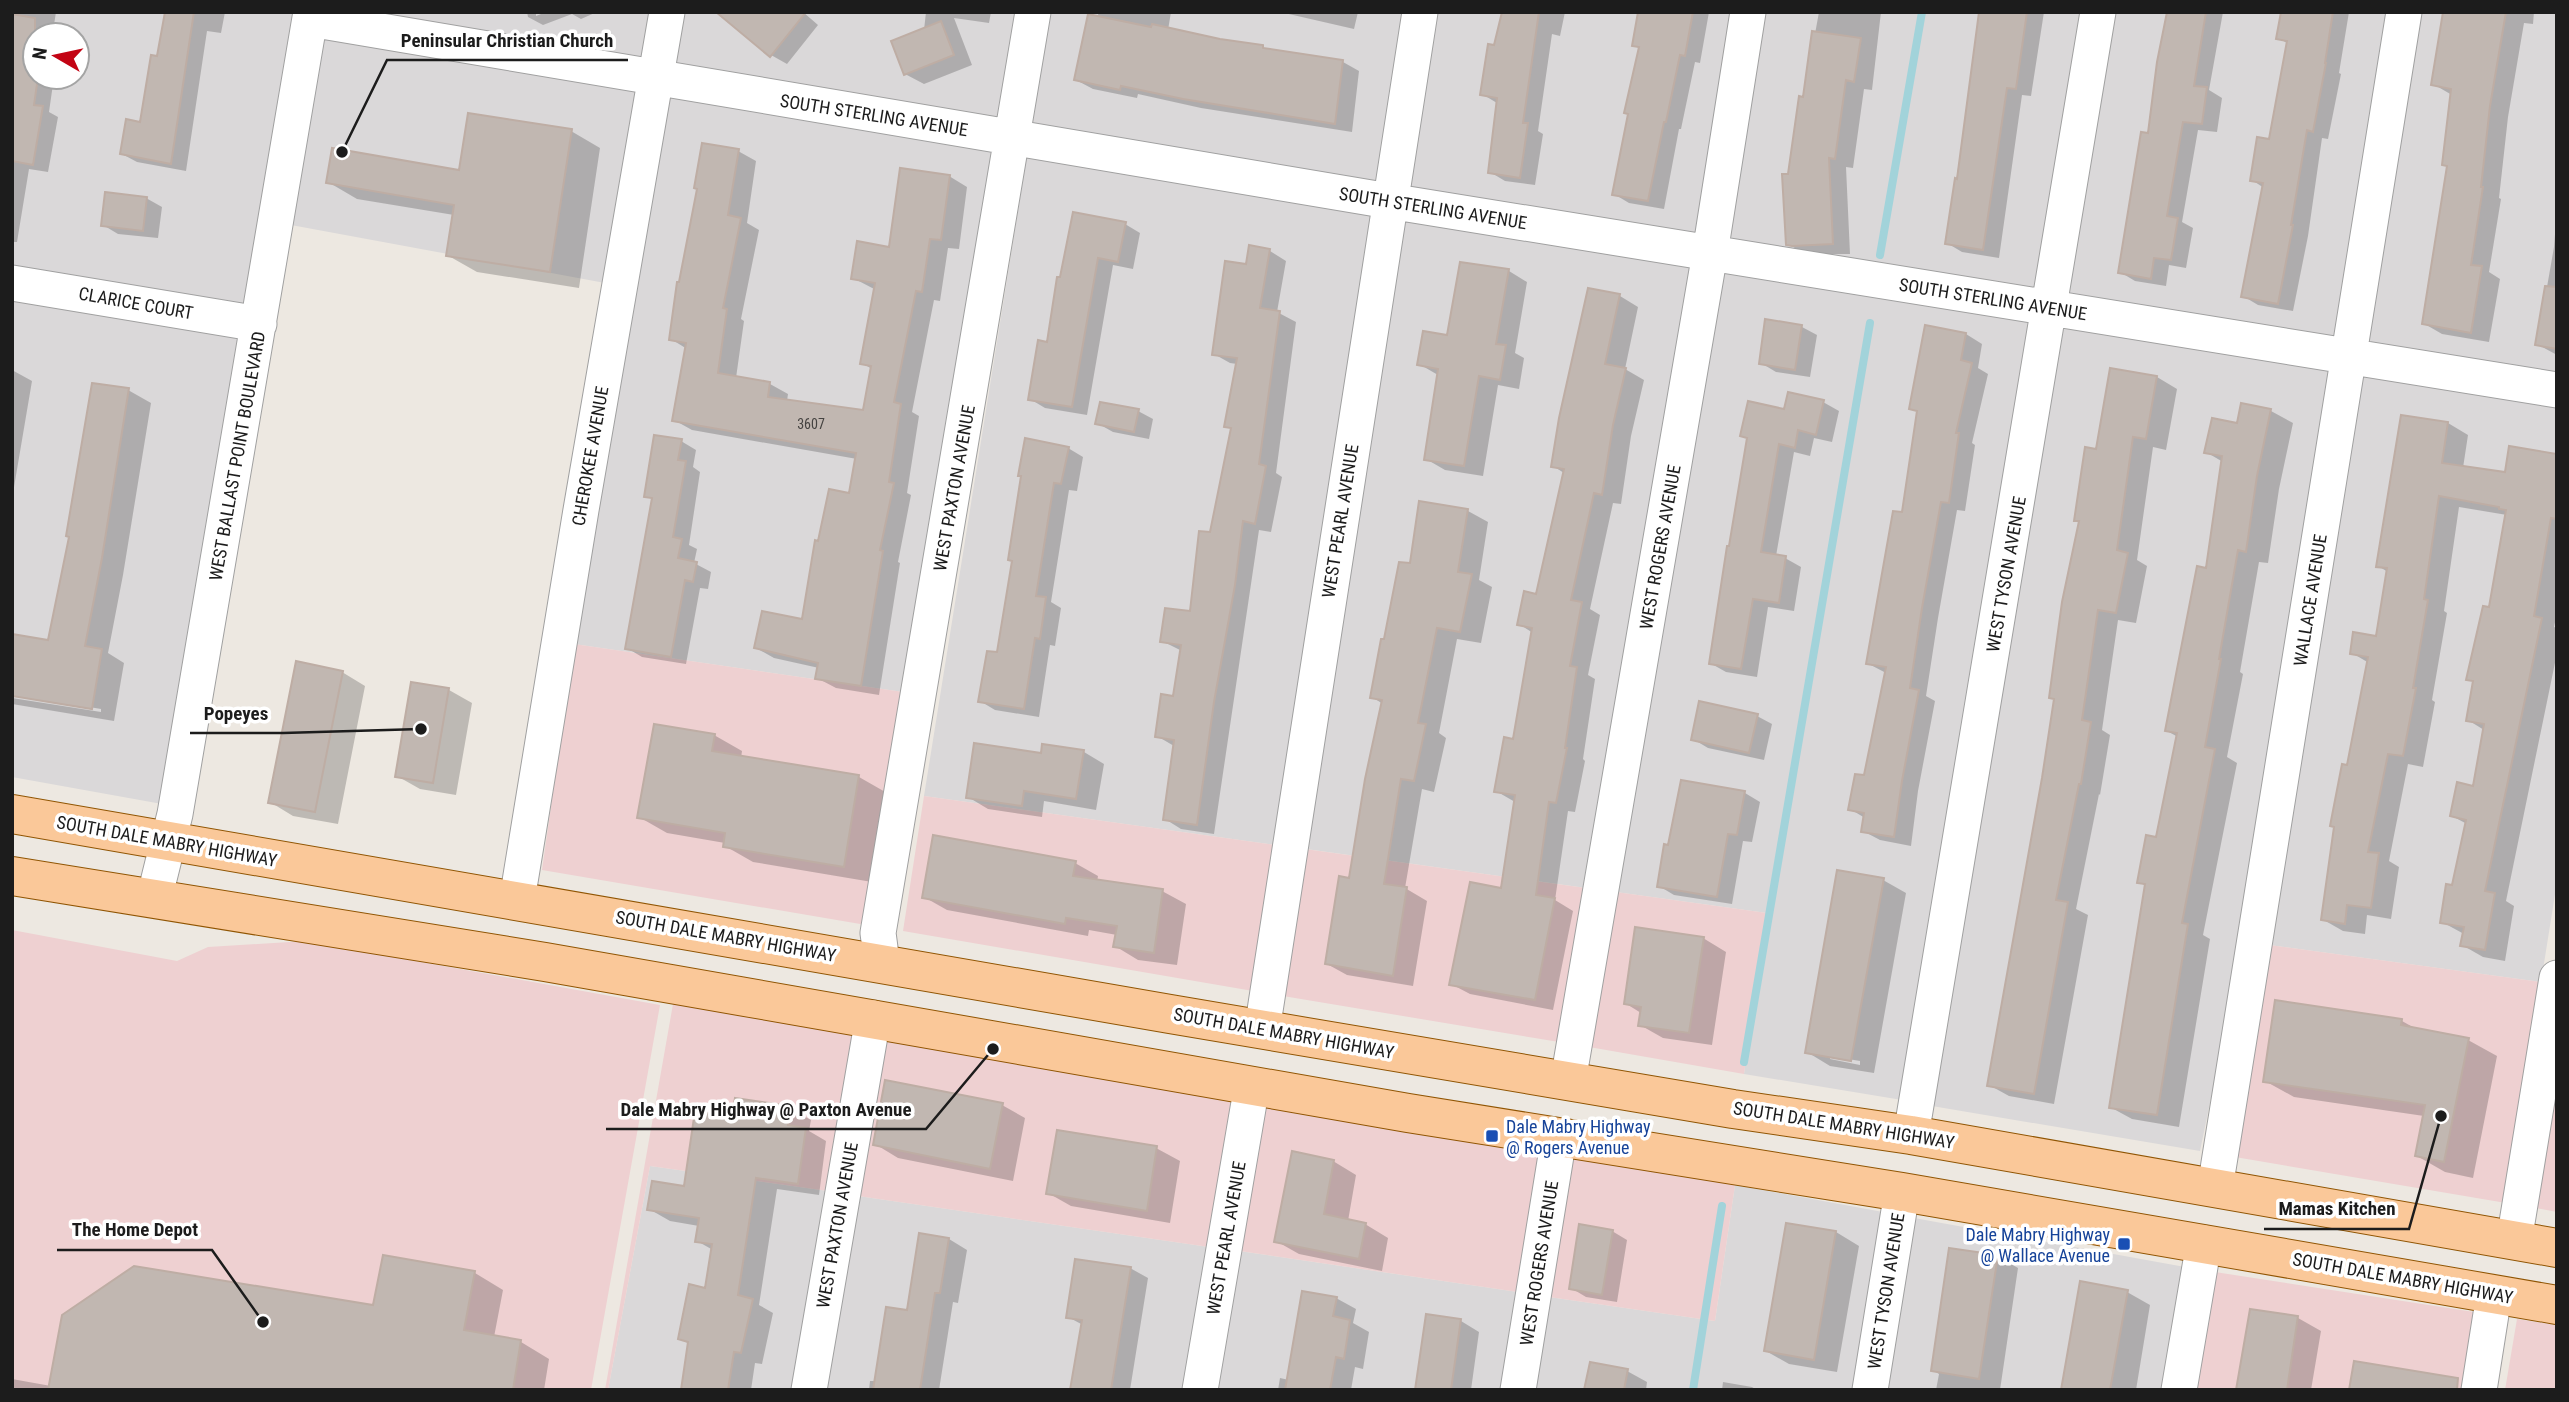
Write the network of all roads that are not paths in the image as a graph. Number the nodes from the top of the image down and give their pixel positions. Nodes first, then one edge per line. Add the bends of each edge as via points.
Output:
1 (667, 12) edge
2 (1033, 12) edge
3 (1420, 12) edge
4 (1748, 12) edge
5 (2098, 12) edge
6 (2404, 12) edge
7 (311, 16) edge
8 (656, 79) junction
9 (1013, 139) junction
10 (1390, 201) junction
11 (1710, 253) junction
12 (12, 283) edge
13 (2050, 309) junction
14 (259, 324) junction
15 (2349, 356) junction
16 (2557, 390) edge
17 (12, 814) edge
18 (168, 841) junction
19 (12, 876) edge
20 (154, 899) junction
21 (517, 900) junction
22 (882, 963) junction
23 (2557, 978) edge
24 (1037, 991) junction
25 (717, 992) junction
26 (873, 1018) junction
27 (1262, 1030) junction
28 (1568, 1081) junction
29 (1252, 1085) junction
30 (1733, 1108) junction
31 (1408, 1113) junction
32 (1911, 1135) junction
33 (1559, 1137) junction
34 (2214, 1188) junction
35 (1902, 1192) junction
36 (2363, 1214) junction
37 (2038, 1215) junction
38 (2514, 1241) junction
39 (2204, 1243) junction
40 (2557, 1248) edge
41 (2494, 1295) junction
42 (2557, 1306) edge
43 (809, 1390) edge
44 (1200, 1390) edge
45 (1518, 1390) edge
46 (1870, 1390) edge
47 (2179, 1390) edge
48 (2479, 1390) edge

1 - 8 street, CHEROKEE AVENUE
2 - 9 street, WEST PAXTON AVENUE
3 - 10 street, WEST PEARL AVENUE
4 - 11 street, WEST ROGERS AVENUE
5 - 13 street, WEST TYSON AVENUE
6 - 15 street, WALLACE AVENUE
7 - 8 street, SOUTH STERLING AVENUE
7 - 14 street, WEST BALLAST POINT BOULEVARD
8 - 9 street, SOUTH STERLING AVENUE
8 - 21 street, CHEROKEE AVENUE
9 - 10 street, SOUTH STERLING AVENUE
9 - 22 street, WEST PAXTON AVENUE via 878,933
10 - 11 street, SOUTH STERLING AVENUE
10 - 27 street, WEST PEARL AVENUE
11 - 13 street, SOUTH STERLING AVENUE
11 - 28 street, WEST ROGERS AVENUE
12 - 14 street, CLARICE COURT
13 - 15 street, SOUTH STERLING AVENUE
13 - 32 street, WEST TYSON AVENUE
14 - 18 street, WEST BALLAST POINT BOULEVARD
15 - 16 street, SOUTH STERLING AVENUE
15 - 34 street, WALLACE AVENUE
17 - 18 main road, SOUTH DALE MABRY HIGHWAY
18 - 20 street, WEST BALLAST POINT BOULEVARD
18 - 21 main road, SOUTH DALE MABRY HIGHWAY
19 - 20 main road, SOUTH DALE MABRY HIGHWAY
20 - 25 main road, SOUTH DALE MABRY HIGHWAY
21 - 22 main road, SOUTH DALE MABRY HIGHWAY
22 - 24 main road, SOUTH DALE MABRY HIGHWAY
22 - 25 main road via 865,978 837,985
23 - 38 street
24 - 26 main road via 910,990 883,999
24 - 27 main road, SOUTH DALE MABRY HIGHWAY
25 - 26 main road, SOUTH DALE MABRY HIGHWAY
26 - 29 main road, SOUTH DALE MABRY HIGHWAY
26 - 43 street, WEST PAXTON AVENUE
27 - 28 main road, SOUTH DALE MABRY HIGHWAY
28 - 30 main road, SOUTH DALE MABRY HIGHWAY
28 - 31 main road via 1550,1100 1533,1108
29 - 31 main road, SOUTH DALE MABRY HIGHWAY
29 - 44 street, WEST PEARL AVENUE
30 - 32 main road, SOUTH DALE MABRY HIGHWAY
30 - 33 main road via 1597,1110 1571,1118
31 - 33 main road, SOUTH DALE MABRY HIGHWAY
32 - 34 main road, SOUTH DALE MABRY HIGHWAY
33 - 35 main road, SOUTH DALE MABRY HIGHWAY
33 - 45 street, WEST ROGERS AVENUE
34 - 36 main road, SOUTH DALE MABRY HIGHWAY
34 - 37 main road via 2197,1204 2170,1212
35 - 37 main road, SOUTH DALE MABRY HIGHWAY
35 - 46 street, WEST TYSON AVENUE
36 - 38 main road, SOUTH DALE MABRY HIGHWAY
36 - 39 main road via 2218,1223
37 - 39 main road, SOUTH DALE MABRY HIGHWAY
38 - 40 main road, SOUTH DALE MABRY HIGHWAY
39 - 41 main road, SOUTH DALE MABRY HIGHWAY
39 - 47 street
41 - 42 main road, SOUTH DALE MABRY HIGHWAY
41 - 48 street

